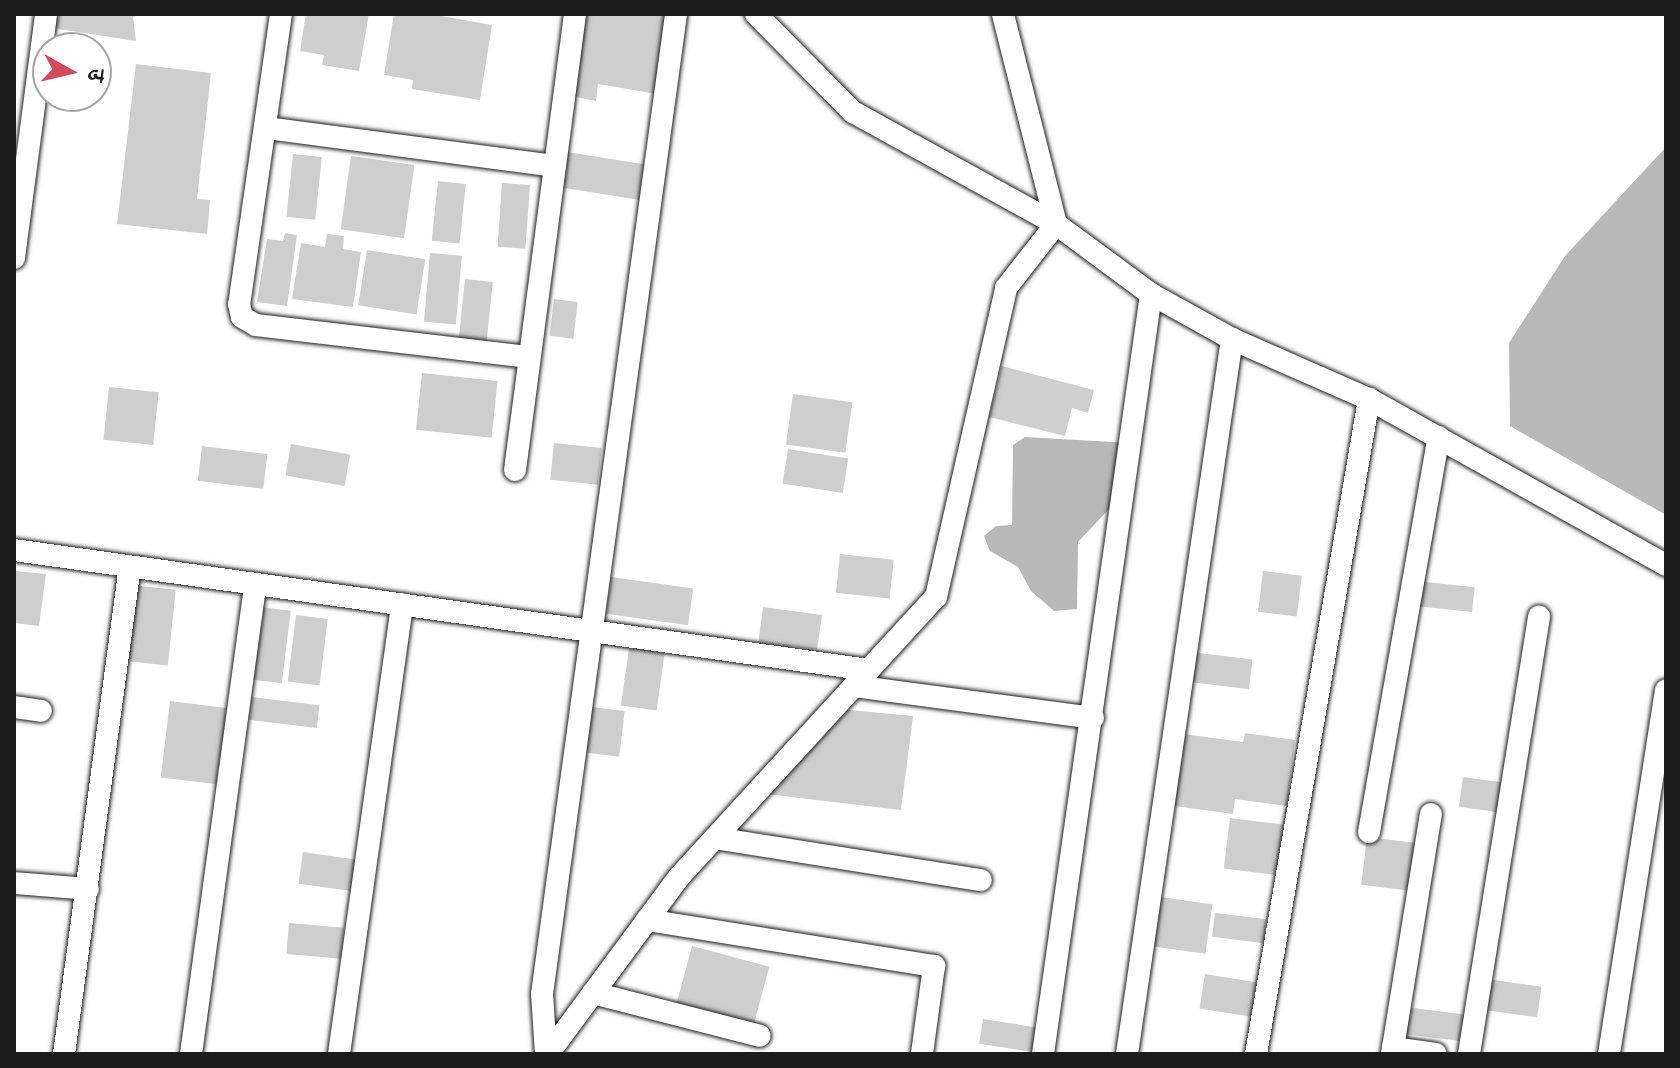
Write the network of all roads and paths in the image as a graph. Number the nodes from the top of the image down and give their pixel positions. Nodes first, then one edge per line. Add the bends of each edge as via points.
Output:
1 (46, 14) edge
2 (281, 14) edge
3 (575, 14) edge
4 (676, 14) edge
5 (756, 14) edge
6 (1003, 14) edge
7 (24, 102) edge
8 (267, 128) junction
9 (554, 166) junction
10 (1056, 224) junction
11 (14, 258) edge
12 (1151, 294) junction
13 (1232, 339) junction
14 (529, 357) junction
15 (1369, 399) junction
16 (1439, 437) junction
17 (515, 470) dead end
18 (14, 550) edge
19 (1666, 565) edge
20 (130, 566) junction
21 (255, 584) junction
22 (402, 604) junction
23 (1539, 617) dead end
24 (592, 631) junction
25 (862, 678) junction
26 (1666, 690) edge
27 (14, 707) edge
28 (41, 711) dead end
29 (1093, 718) junction
30 (1431, 814) dead end
31 (1369, 832) dead end
32 (715, 838) junction
33 (981, 880) dead end
34 (14, 883) edge
35 (88, 889) junction
36 (647, 920) junction
37 (593, 993) junction
38 (760, 1036) dead end
39 (1393, 1051) edge
40 (64, 1054) edge
41 (191, 1054) edge
42 (339, 1054) edge
43 (547, 1054) edge
44 (922, 1054) edge
45 (1043, 1054) edge
46 (1127, 1054) edge
47 (1256, 1054) edge
48 (1436, 1054) edge
49 (1469, 1054) edge
50 (1609, 1054) edge

1 - 7 street
2 - 8 street
3 - 9 street
4 - 24 street
5 - 10 street via 853,112
6 - 10 street
7 - 11 street
8 - 9 street
8 - 14 street via 239,304 242,317 256,325
9 - 14 street
10 - 12 street
10 - 25 street via 1006,288 936,597
12 - 13 street
12 - 29 street
13 - 15 street
13 - 46 street
14 - 17 street
15 - 16 street
15 - 47 street
16 - 19 street
16 - 31 street
18 - 20 street
20 - 21 street
20 - 35 street
21 - 22 street
21 - 41 street
22 - 24 street
22 - 42 street
23 - 49 street
24 - 25 street
24 - 43 street via 542,994
25 - 29 street
25 - 32 street
26 - 50 street
27 - 28 street
29 - 45 street
30 - 39 street
32 - 33 street
32 - 36 street
34 - 35 street
35 - 40 street
36 - 37 street
36 - 44 street via 934,966
37 - 38 street
37 - 43 street
39 - 48 street

